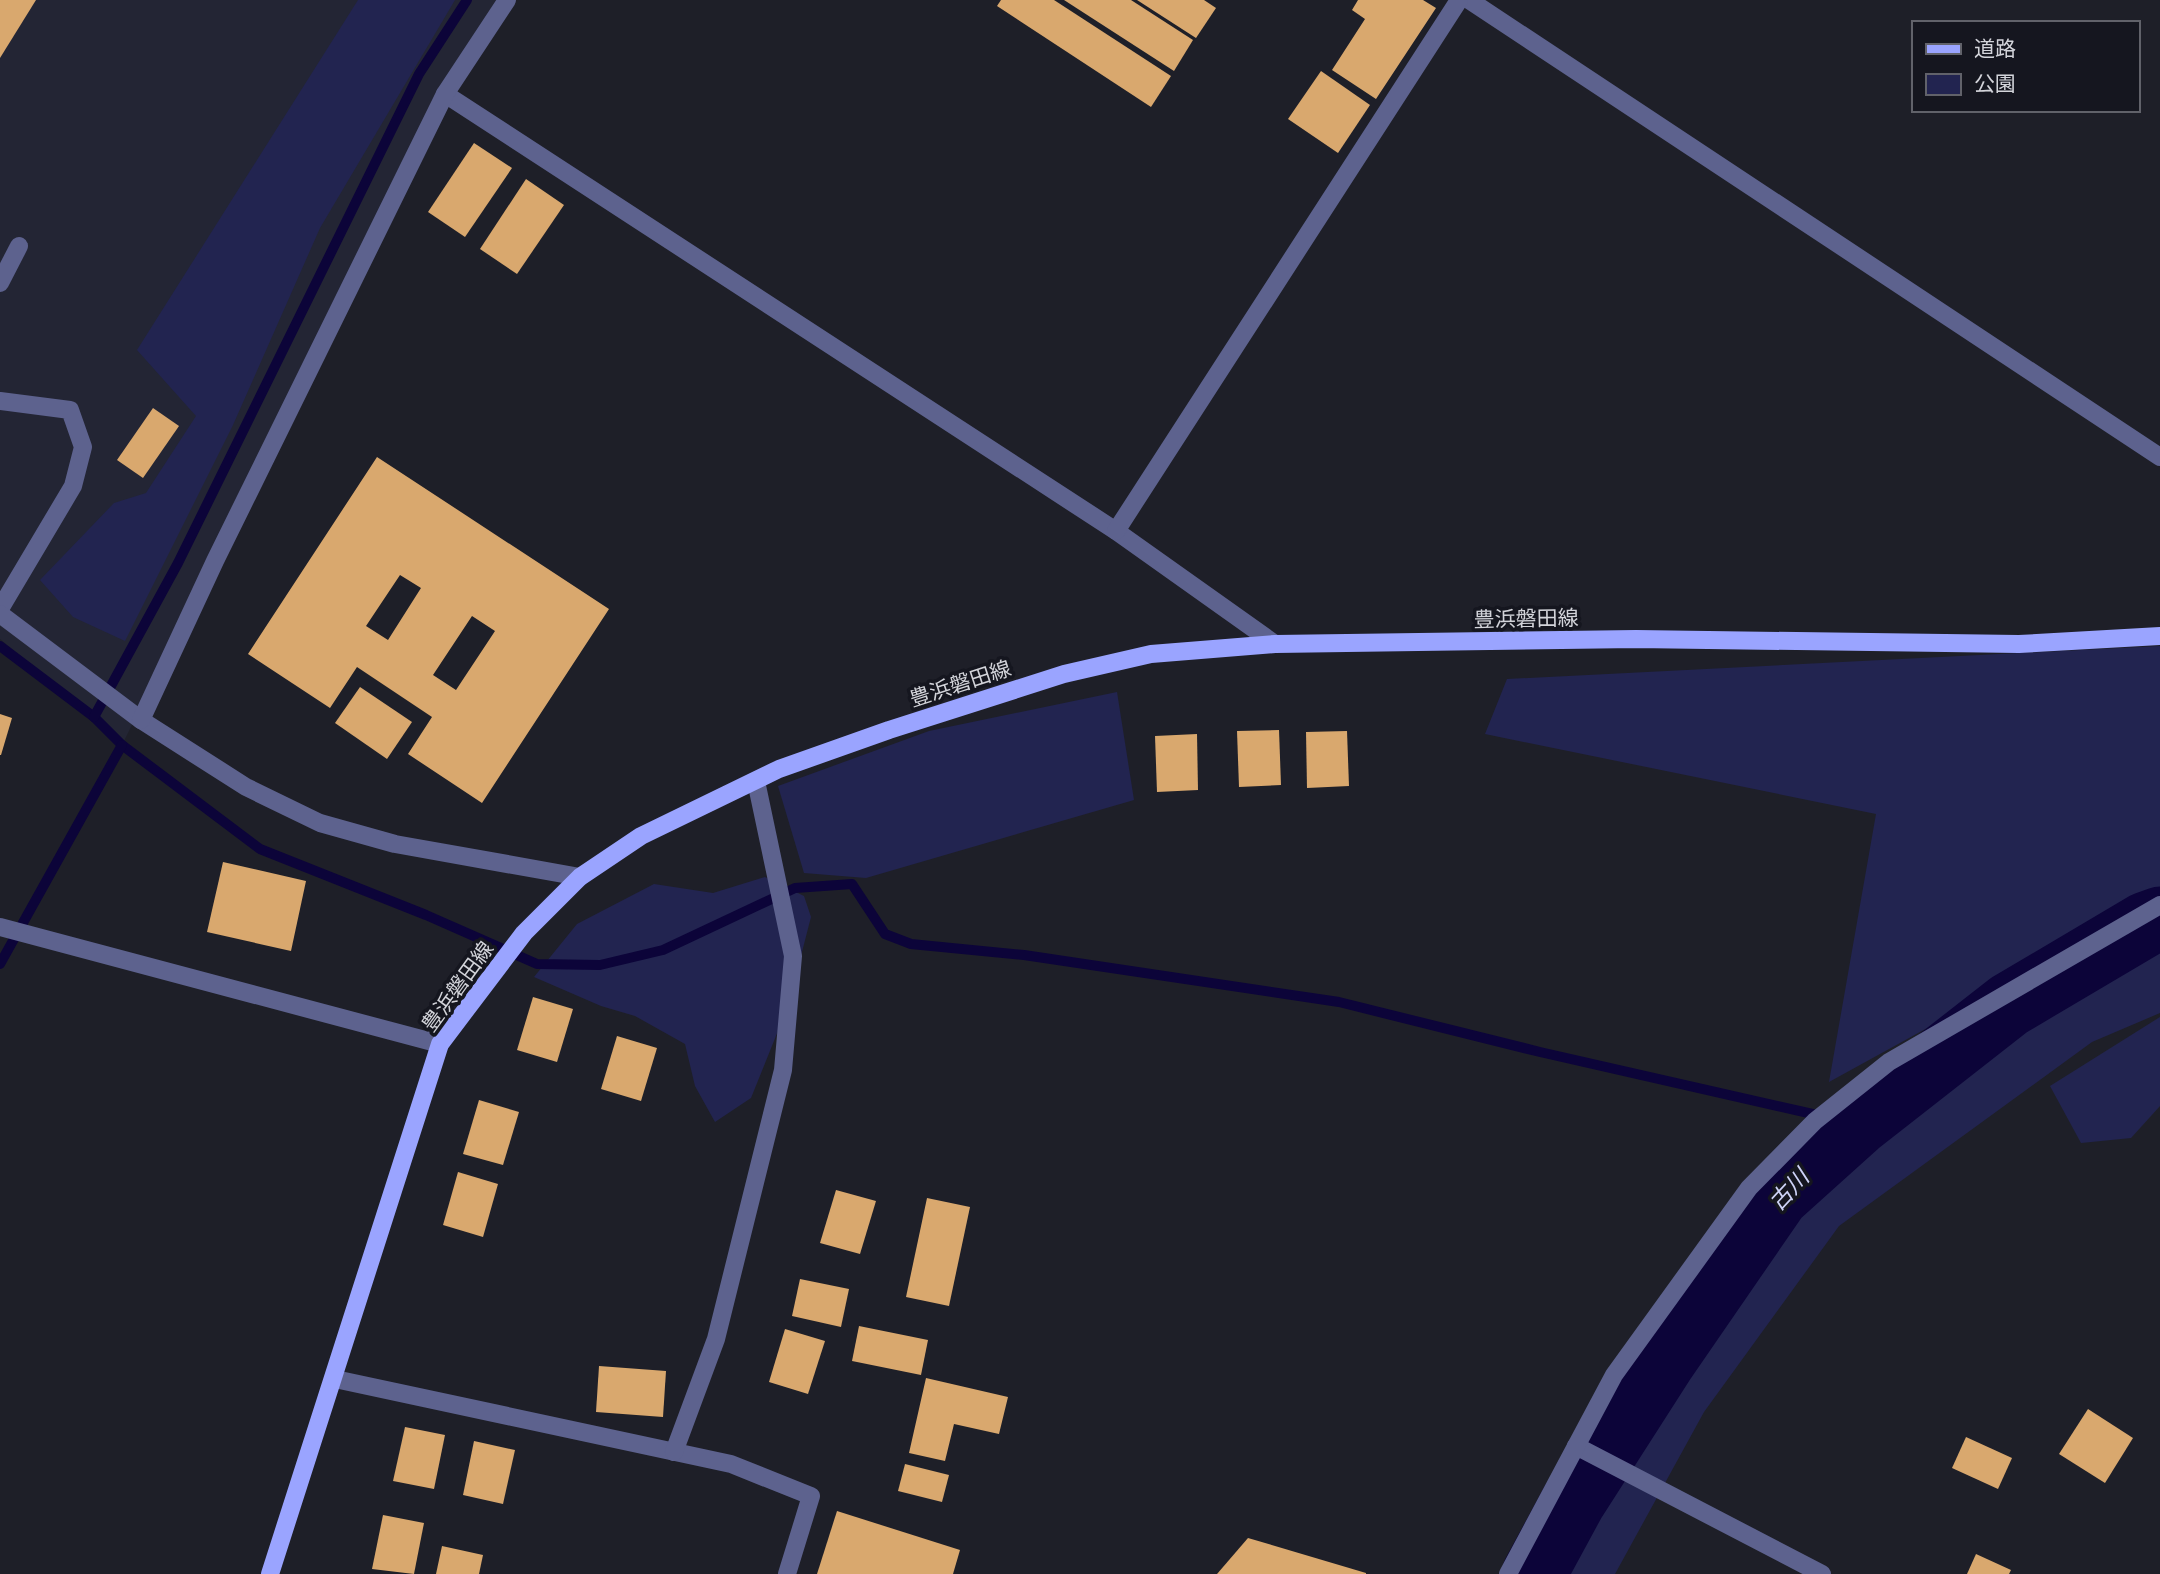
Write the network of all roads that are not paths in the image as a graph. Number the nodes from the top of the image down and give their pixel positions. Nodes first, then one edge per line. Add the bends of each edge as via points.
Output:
1 (507, 0) edge
2 (1459, 0) edge
3 (1469, 0) edge
4 (445, 94) junction
5 (19, 246) dead end
6 (0, 282) edge
7 (0, 401) edge
8 (2160, 457) edge
9 (1116, 531) junction
10 (0, 611) edge
11 (2160, 636) edge
12 (1275, 644) junction
13 (141, 720) junction
14 (756, 781) junction
15 (580, 877) junction
16 (2160, 905) edge
17 (0, 927) edge
18 (440, 1044) junction
19 (335, 1379) junction
20 (1576, 1446) junction
21 (674, 1452) junction
22 (270, 1574) edge
23 (787, 1574) edge
24 (1508, 1574) edge
25 (1822, 1574) edge

1 - 4 street
2 - 9 street
3 - 8 street
4 - 9 street
4 - 13 street
5 - 6 street
7 - 10 street via 70,410 83,447 73,486
9 - 12 street
10 - 13 street
11 - 12 main road, 豊浜磐田線 via 2019,644 1636,639
12 - 14 main road, 豊浜磐田線 via 1151,653 1064,674 889,730
13 - 15 street via 246,788 320,823 395,844
14 - 15 main road, 豊浜磐田線 via 641,835
14 - 21 street via 793,956 783,1070 716,1339
15 - 18 main road, 豊浜磐田線 via 524,933
16 - 20 street via 1889,1062 1815,1121 1749,1188 1614,1375
17 - 18 street
18 - 19 main road, 豊浜磐田線
19 - 21 street
19 - 22 main road, 豊浜磐田線
20 - 24 street
20 - 25 street
21 - 23 street via 731,1464 811,1496

